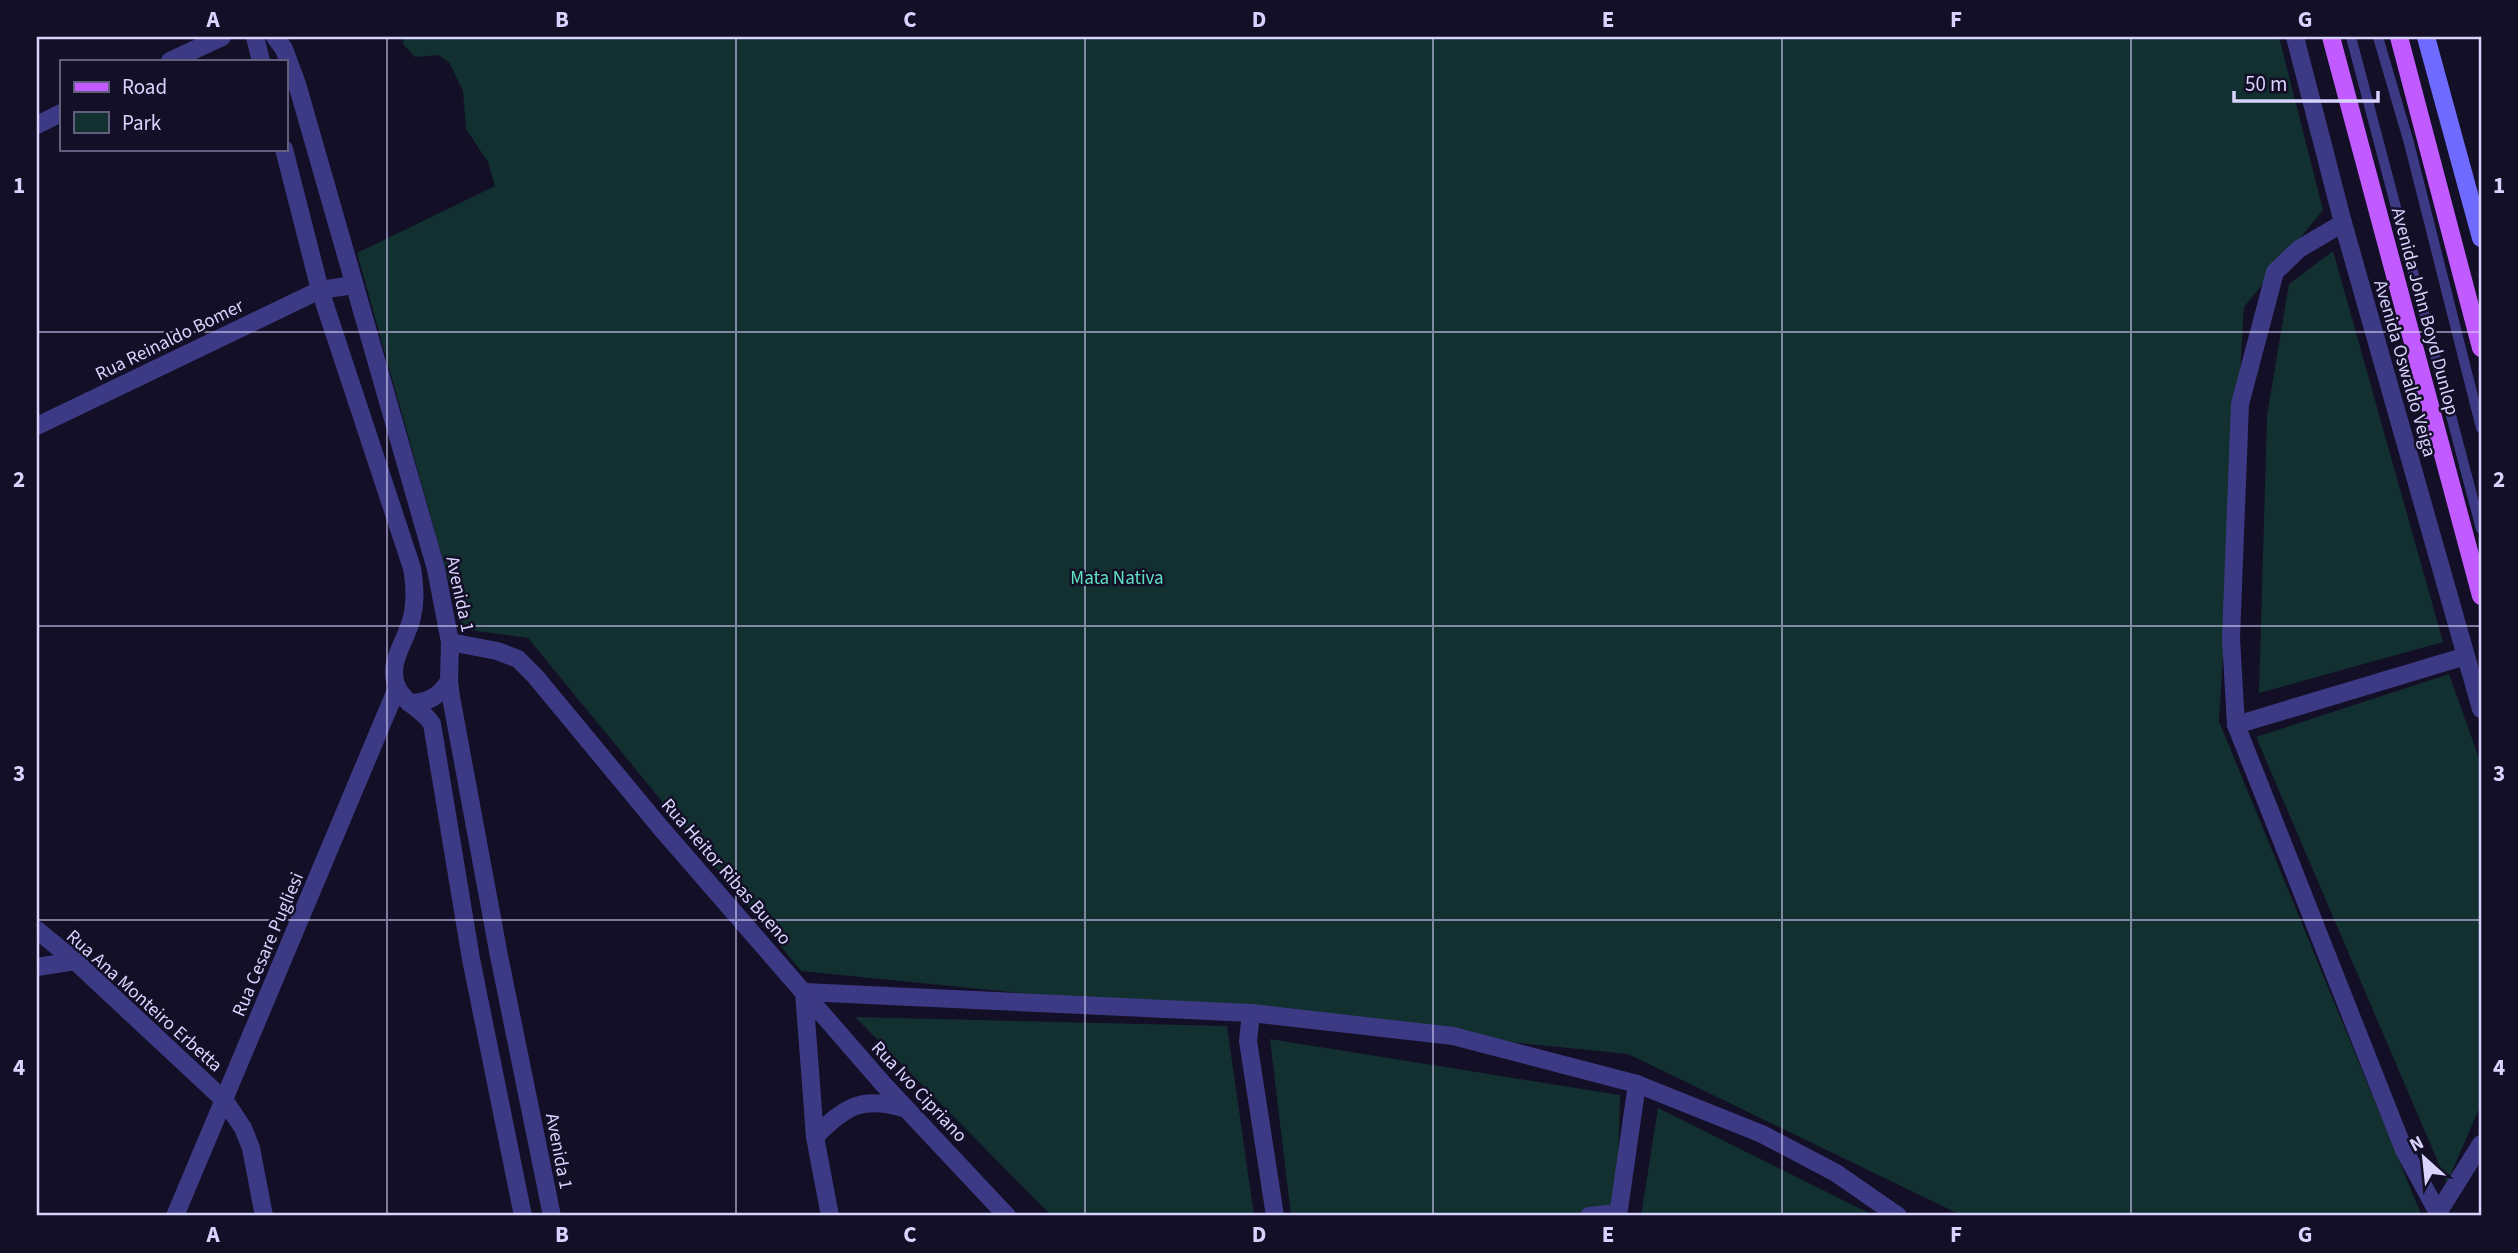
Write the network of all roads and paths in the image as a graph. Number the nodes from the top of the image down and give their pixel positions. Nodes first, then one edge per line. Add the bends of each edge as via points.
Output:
1 (222, 37) edge
2 (255, 37) edge
3 (275, 37) edge
4 (2295, 37) edge
5 (2331, 37) edge
6 (2351, 37) edge
7 (2378, 37) edge
8 (2399, 37) edge
9 (2426, 37) edge
10 (172, 60) edge
11 (261, 60) edge
12 (60, 114) edge
13 (37, 125) edge
14 (284, 150) edge
15 (2343, 223) junction
16 (2481, 237) edge
17 (354, 285) junction
18 (320, 290) junction
19 (2481, 348) edge
20 (37, 426) edge
21 (2481, 428) edge
22 (2481, 529) edge
23 (2481, 596) edge
24 (450, 642) junction
25 (2466, 656) junction
26 (449, 681) junction
27 (397, 688) junction
28 (409, 703) junction
29 (2481, 709) edge
30 (2236, 725) junction
31 (37, 930) edge
32 (75, 961) junction
33 (37, 967) edge
34 (804, 992) junction
35 (1251, 1013) junction
36 (1637, 1084) junction
37 (225, 1101) junction
38 (909, 1110) junction
39 (815, 1137) junction
40 (2481, 1144) edge
41 (1618, 1214) edge
42 (2437, 1215) edge
43 (175, 1216) edge
44 (264, 1216) edge
45 (523, 1216) edge
46 (552, 1216) edge
47 (830, 1216) edge
48 (1007, 1216) edge
49 (1275, 1216) edge
50 (1590, 1216) edge
51 (1898, 1216) edge

1 - 10 street
2 - 11 street
3 - 17 street, Avenida 1 via 297,84
4 - 15 street, Avenida Oswaldo Veiga
5 - 23 main road, Avenida John Boyd Dunlop
6 - 22 lane
7 - 21 lane
8 - 19 main road
9 - 16 main road
12 - 13 street
14 - 18 street
15 - 25 street, Avenida Oswaldo Veiga
15 - 30 street via 2299,248 2275,272 2240,404 2231,638
17 - 18 street, Rua Reinaldo Bomer
17 - 24 street, Avenida 1 via 436,569
18 - 20 street, Rua Reinaldo Bomer
18 - 27 street via 412,568 413,615 396,658
24 - 26 street, Avenida 1
24 - 34 street, Rua Heitor Ribas Bueno via 518,659
25 - 29 street, Avenida Oswaldo Veiga
25 - 30 street
26 - 28 street via 428,701
26 - 46 street, Avenida 1
27 - 28 street
27 - 37 street, Rua Cesare Pugliesi
28 - 45 street via 432,724 471,959
30 - 42 street via 2404,1150
31 - 32 street, Rua Ana Monteiro Erbetta
32 - 33 street
32 - 37 street, Rua Ana Monteiro Erbetta
34 - 35 street
34 - 38 street, Rua Ivo Cipriano
34 - 39 street
35 - 36 street via 1453,1037
35 - 49 street via 1248,1041
36 - 41 street
36 - 51 street via 1762,1134 1836,1174
37 - 43 street, Rua Cesare Pugliesi
37 - 44 street, Rua Ana Monteiro Erbetta via 251,1147
38 - 39 street via 887,1102 855,1106 832,1119
38 - 48 street, Rua Ivo Cipriano
39 - 47 street
40 - 42 street
41 - 50 street

